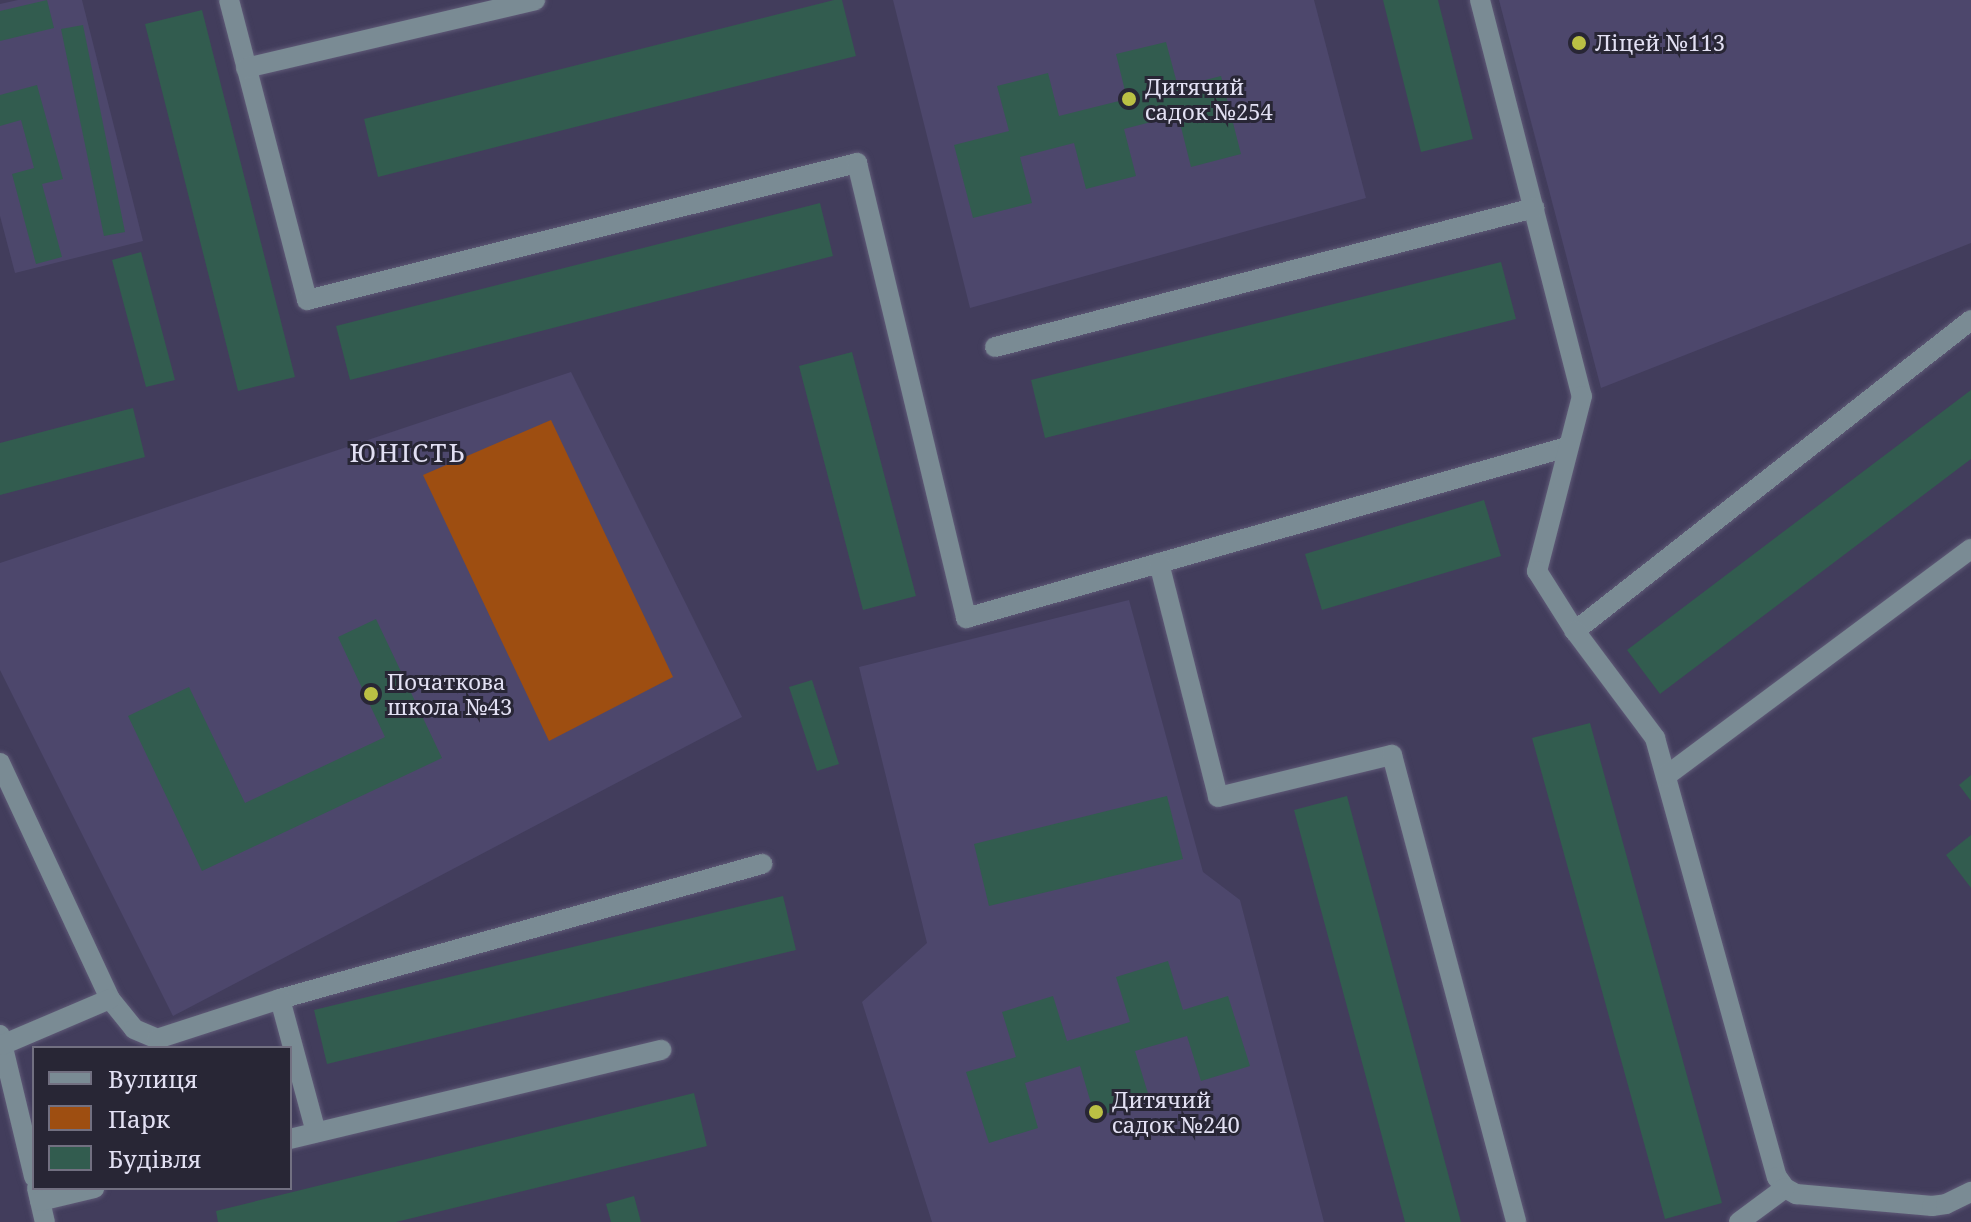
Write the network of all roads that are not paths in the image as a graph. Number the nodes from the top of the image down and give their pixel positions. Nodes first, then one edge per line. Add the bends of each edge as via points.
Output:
1 (229, 0) edge
2 (535, 0) edge
3 (1480, 0) edge
4 (246, 68) junction
5 (1534, 208) junction
6 (1971, 320) edge
7 (995, 347) dead end
8 (1567, 447) junction
9 (1971, 549) edge
10 (1159, 563) junction
11 (1575, 631) junction
12 (0, 763) edge
13 (1666, 776) junction
14 (762, 864) dead end
15 (110, 999) junction
16 (280, 999) junction
17 (1, 1040) edge
18 (661, 1050) dead end
19 (316, 1132) junction
20 (292, 1138) edge
21 (32, 1169) edge
22 (1785, 1188) junction
23 (78, 1190) edge
24 (1971, 1192) edge
25 (38, 1195) edge
26 (45, 1222) edge
27 (1516, 1222) edge
28 (1739, 1222) edge

1 - 4 lane
2 - 4 lane
3 - 5 lane
4 - 10 lane via 307,300 857,163 966,618
5 - 7 lane
5 - 8 lane via 1582,396
6 - 11 lane
8 - 10 lane
8 - 11 lane via 1537,571
9 - 13 lane
10 - 27 lane via 1218,797 1392,755
11 - 13 lane via 1655,738
12 - 15 lane
13 - 22 lane via 1777,1177
14 - 16 lane
15 - 16 lane via 134,1029 157,1039
15 - 17 lane
16 - 19 lane
17 - 21 lane
18 - 19 lane
19 - 20 lane
22 - 24 lane via 1796,1194 1932,1206
22 - 28 lane
23 - 25 lane
25 - 26 lane

